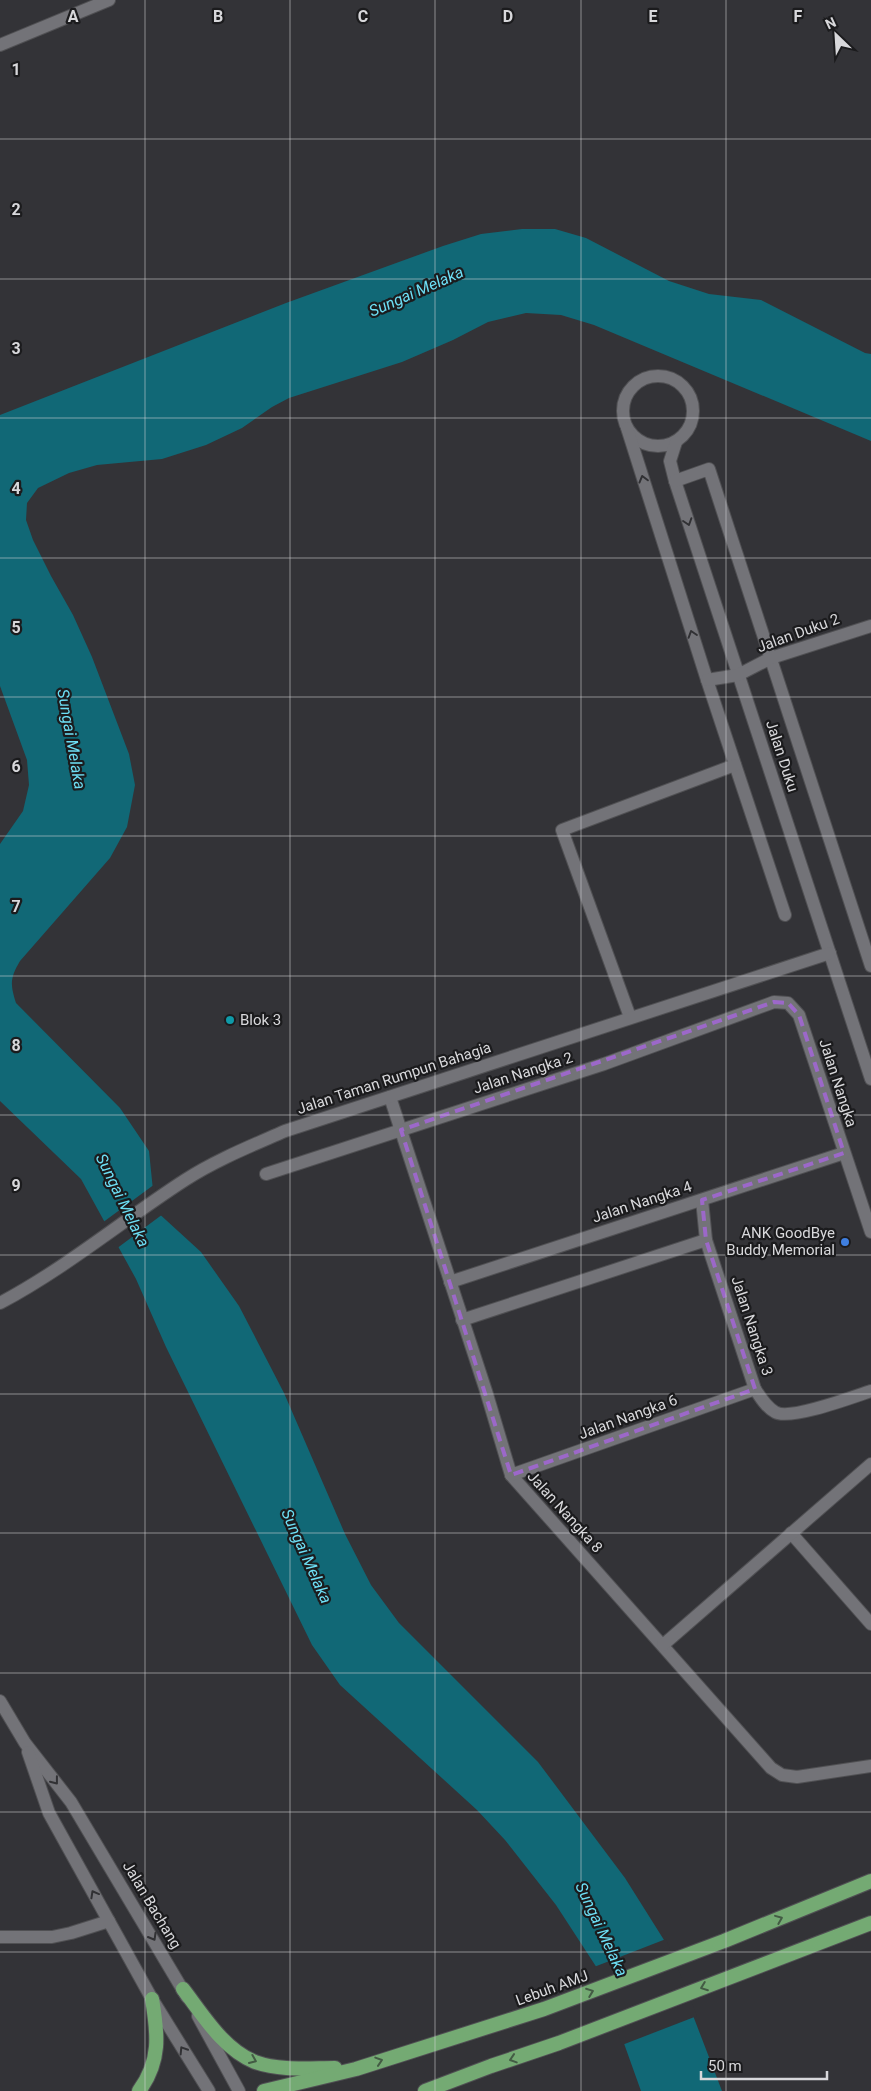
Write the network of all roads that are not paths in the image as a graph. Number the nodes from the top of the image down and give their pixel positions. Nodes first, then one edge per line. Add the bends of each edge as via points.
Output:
1 (109, 0) edge
2 (0, 46) edge
3 (627, 428) junction
4 (676, 442) junction
5 (675, 481) junction
6 (871, 626) edge
7 (771, 658) junction
8 (738, 675) junction
9 (707, 680) junction
10 (735, 765) junction
11 (786, 915) dead end
12 (830, 953) junction
13 (871, 966) edge
14 (788, 1003) joint
15 (630, 1017) junction
16 (871, 1079) edge
17 (390, 1097) junction
18 (401, 1130) junction
19 (844, 1153) junction
20 (266, 1174) dead end
21 (702, 1200) junction
22 (871, 1232) edge
23 (706, 1240) junction
24 (450, 1282) junction
25 (0, 1303) edge
26 (462, 1320) junction
27 (756, 1388) junction
28 (871, 1391) edge
29 (871, 1464) edge
30 (511, 1475) junction
31 (791, 1533) junction
32 (871, 1624) edge
33 (662, 1645) junction
34 (0, 1701) edge
35 (25, 1743) junction
36 (871, 1766) edge
37 (871, 1881) edge
38 (109, 1921) junction
39 (871, 1923) edge
40 (0, 1937) edge
41 (183, 1989) junction
42 (152, 1999) junction
43 (356, 2069) junction
44 (139, 2091) edge
45 (210, 2091) edge
46 (239, 2091) edge
47 (264, 2091) edge
48 (425, 2091) edge

1 - 2 street
3 - 4 street via 633,437 654,446
3 - 4 street via 623,405 634,385 656,375 669,377 680,382 693,402 691,425
9 -> 3 street
4 - 5 street, Jalan Duku via 670,461
5 - 7 street via 709,470
5 -> 8 street, Jalan Duku
6 - 7 street, Jalan Duku 2
7 - 8 street, Jalan Duku 2
7 - 13 street
8 - 9 street, Jalan Duku 2
8 - 12 street, Jalan Duku
9 - 10 street
10 - 11 street
10 - 15 street via 562,830
12 - 15 street, Jalan Taman Rumpun Bahagia
12 - 16 street, Jalan Duku
14 - 18 street, Jalan Nangka 2 via 774,1002 604,1064
14 - 19 street, Jalan Nangka via 799,1015
15 - 17 street, Jalan Taman Rumpun Bahagia
17 - 18 street, Jalan Nangka 8
17 - 25 street, Jalan Taman Rumpun Bahagia via 285,1132 231,1155 184,1181 88,1249
18 - 20 street, Jalan Nangka 2
18 - 24 street, Jalan Nangka 8
19 - 21 street, Jalan Nangka 4
19 - 22 street, Jalan Nangka
21 - 23 street, Jalan Nangka 3
21 - 24 street, Jalan Nangka 4
23 - 26 street
23 - 27 street, Jalan Nangka 3
24 - 26 street, Jalan Nangka 8
26 - 30 street, Jalan Nangka 8
27 - 28 street, Jalan Nangka 3 via 763,1402 776,1413 791,1416
27 - 30 street, Jalan Nangka 6
29 - 31 street
30 - 33 street, Jalan Nangka 8
31 - 32 street
31 - 33 street
33 - 36 street, Jalan Nangka 8 via 771,1768 782,1775 797,1777
34 - 35 street, Jalan Bachang
38 -> 35 street, Jalan Bachang via 49,1813
35 -> 41 street, Jalan Bachang via 72,1802
43 -> 37 highway, Lebuh AMJ via 544,2009
38 - 40 street via 52,1937
38 - 42 street, Jalan Bachang
39 -> 48 highway
41 -> 43 highway via 222,2038 236,2052 255,2062 278,2067
41 - 46 street, Jalan Bachang
42 - 44 highway via 157,2045 149,2077
45 -> 42 street, Jalan Bachang
43 - 47 highway, Lebuh AMJ

